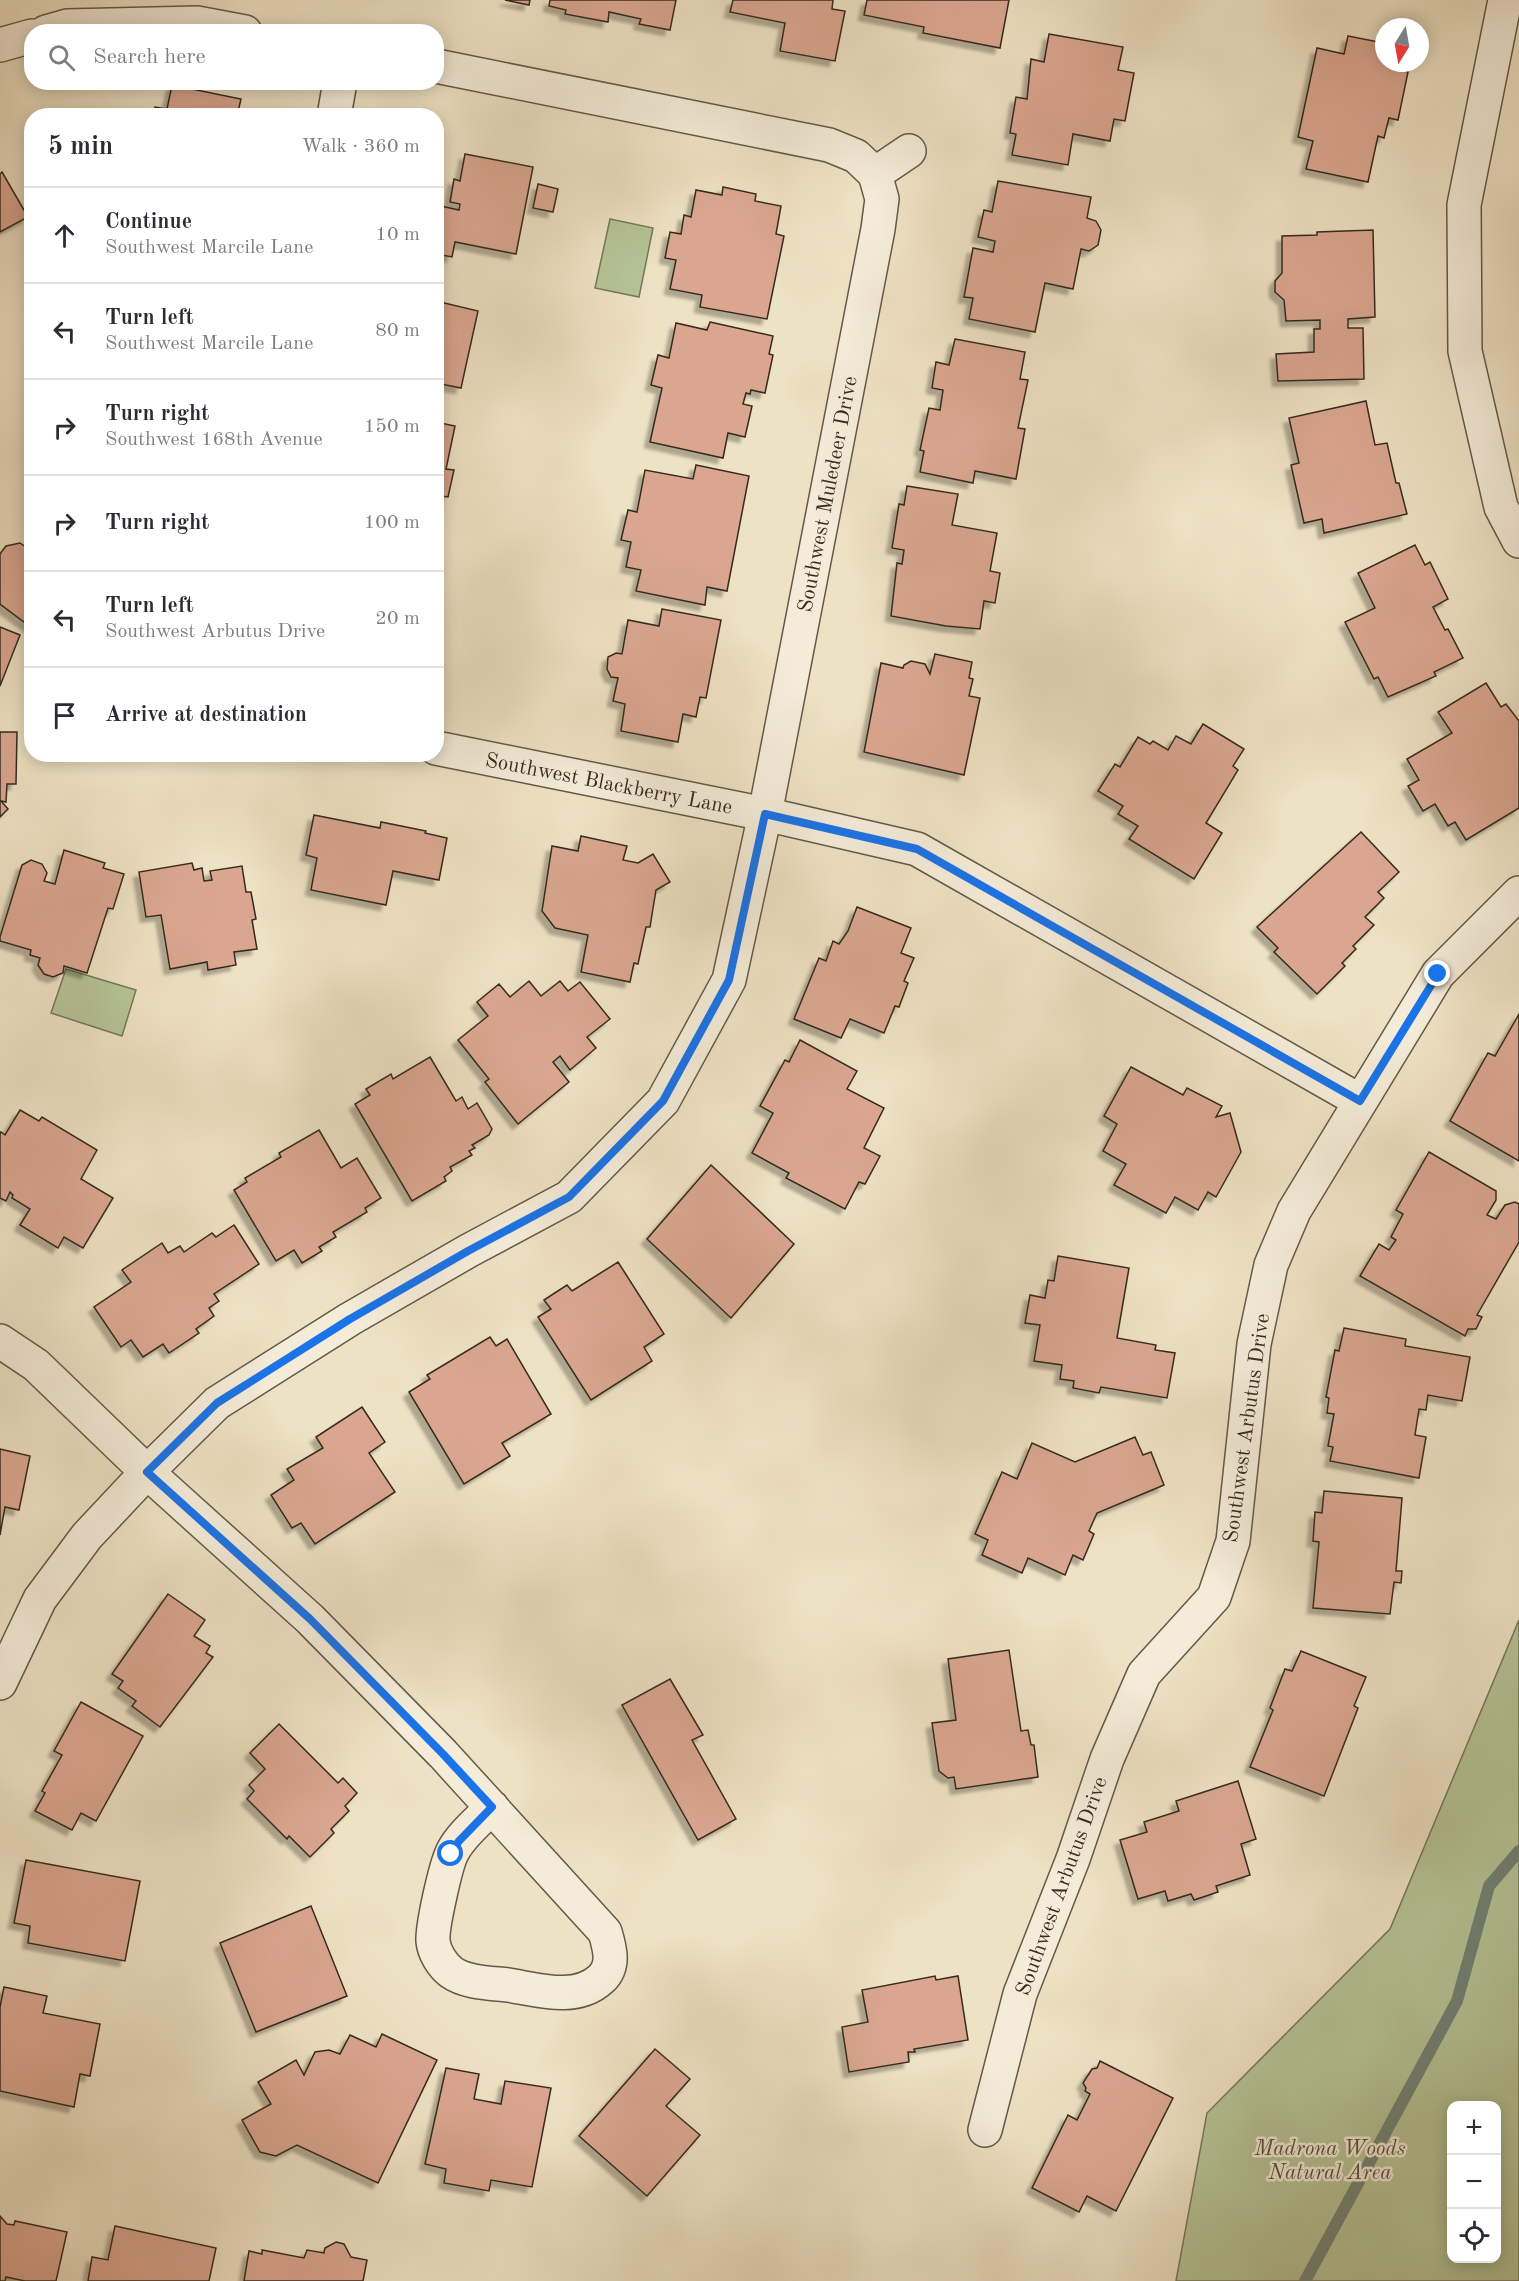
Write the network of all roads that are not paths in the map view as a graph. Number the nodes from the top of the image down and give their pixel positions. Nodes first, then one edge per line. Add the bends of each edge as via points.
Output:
1 (1505, 0) edge
2 (24, 38) edge
3 (0, 45) edge
4 (444, 68) edge
5 (339, 90) edge
6 (335, 108) edge
7 (909, 151) dead end
8 (875, 174) junction
9 (1519, 541) edge
10 (444, 750) edge
11 (765, 814) junction
12 (1519, 893) edge
13 (1360, 1101) junction
14 (0, 1341) edge
15 (147, 1472) junction
16 (0, 1683) edge
17 (492, 1807) junction
18 (985, 2130) dead end

1 - 9 street via 1464,205 1465,351 1500,507
2 - 3 street
4 - 8 street via 829,145 856,156
5 - 6 street
7 - 8 street
8 - 11 street, Southwest Muledeer Drive via 882,198 878,229
10 - 11 street, Southwest Blackberry Lane
11 - 13 street, Southwest Blackberry Lane via 917,849
11 - 15 street, Southwest Muledeer Drive via 729,980 663,1101 569,1197 350,1319 217,1403
12 - 13 street, Southwest Arbutus Drive via 1438,974
13 - 18 street, Southwest Arbutus Drive via 1294,1211 1271,1265 1254,1344 1233,1541 1214,1597 1144,1674 1107,1759 1020,1994
14 - 15 street via 36,1365
15 - 16 street, Southwest Muledeer Drive via 87,1536 40,1599
15 - 17 street via 310,1619
17 - 17 street via 459,1841 446,1868 433,1941 439,1960 451,1972 471,1980 555,1993 591,1987 610,1965 611,1950 605,1932

